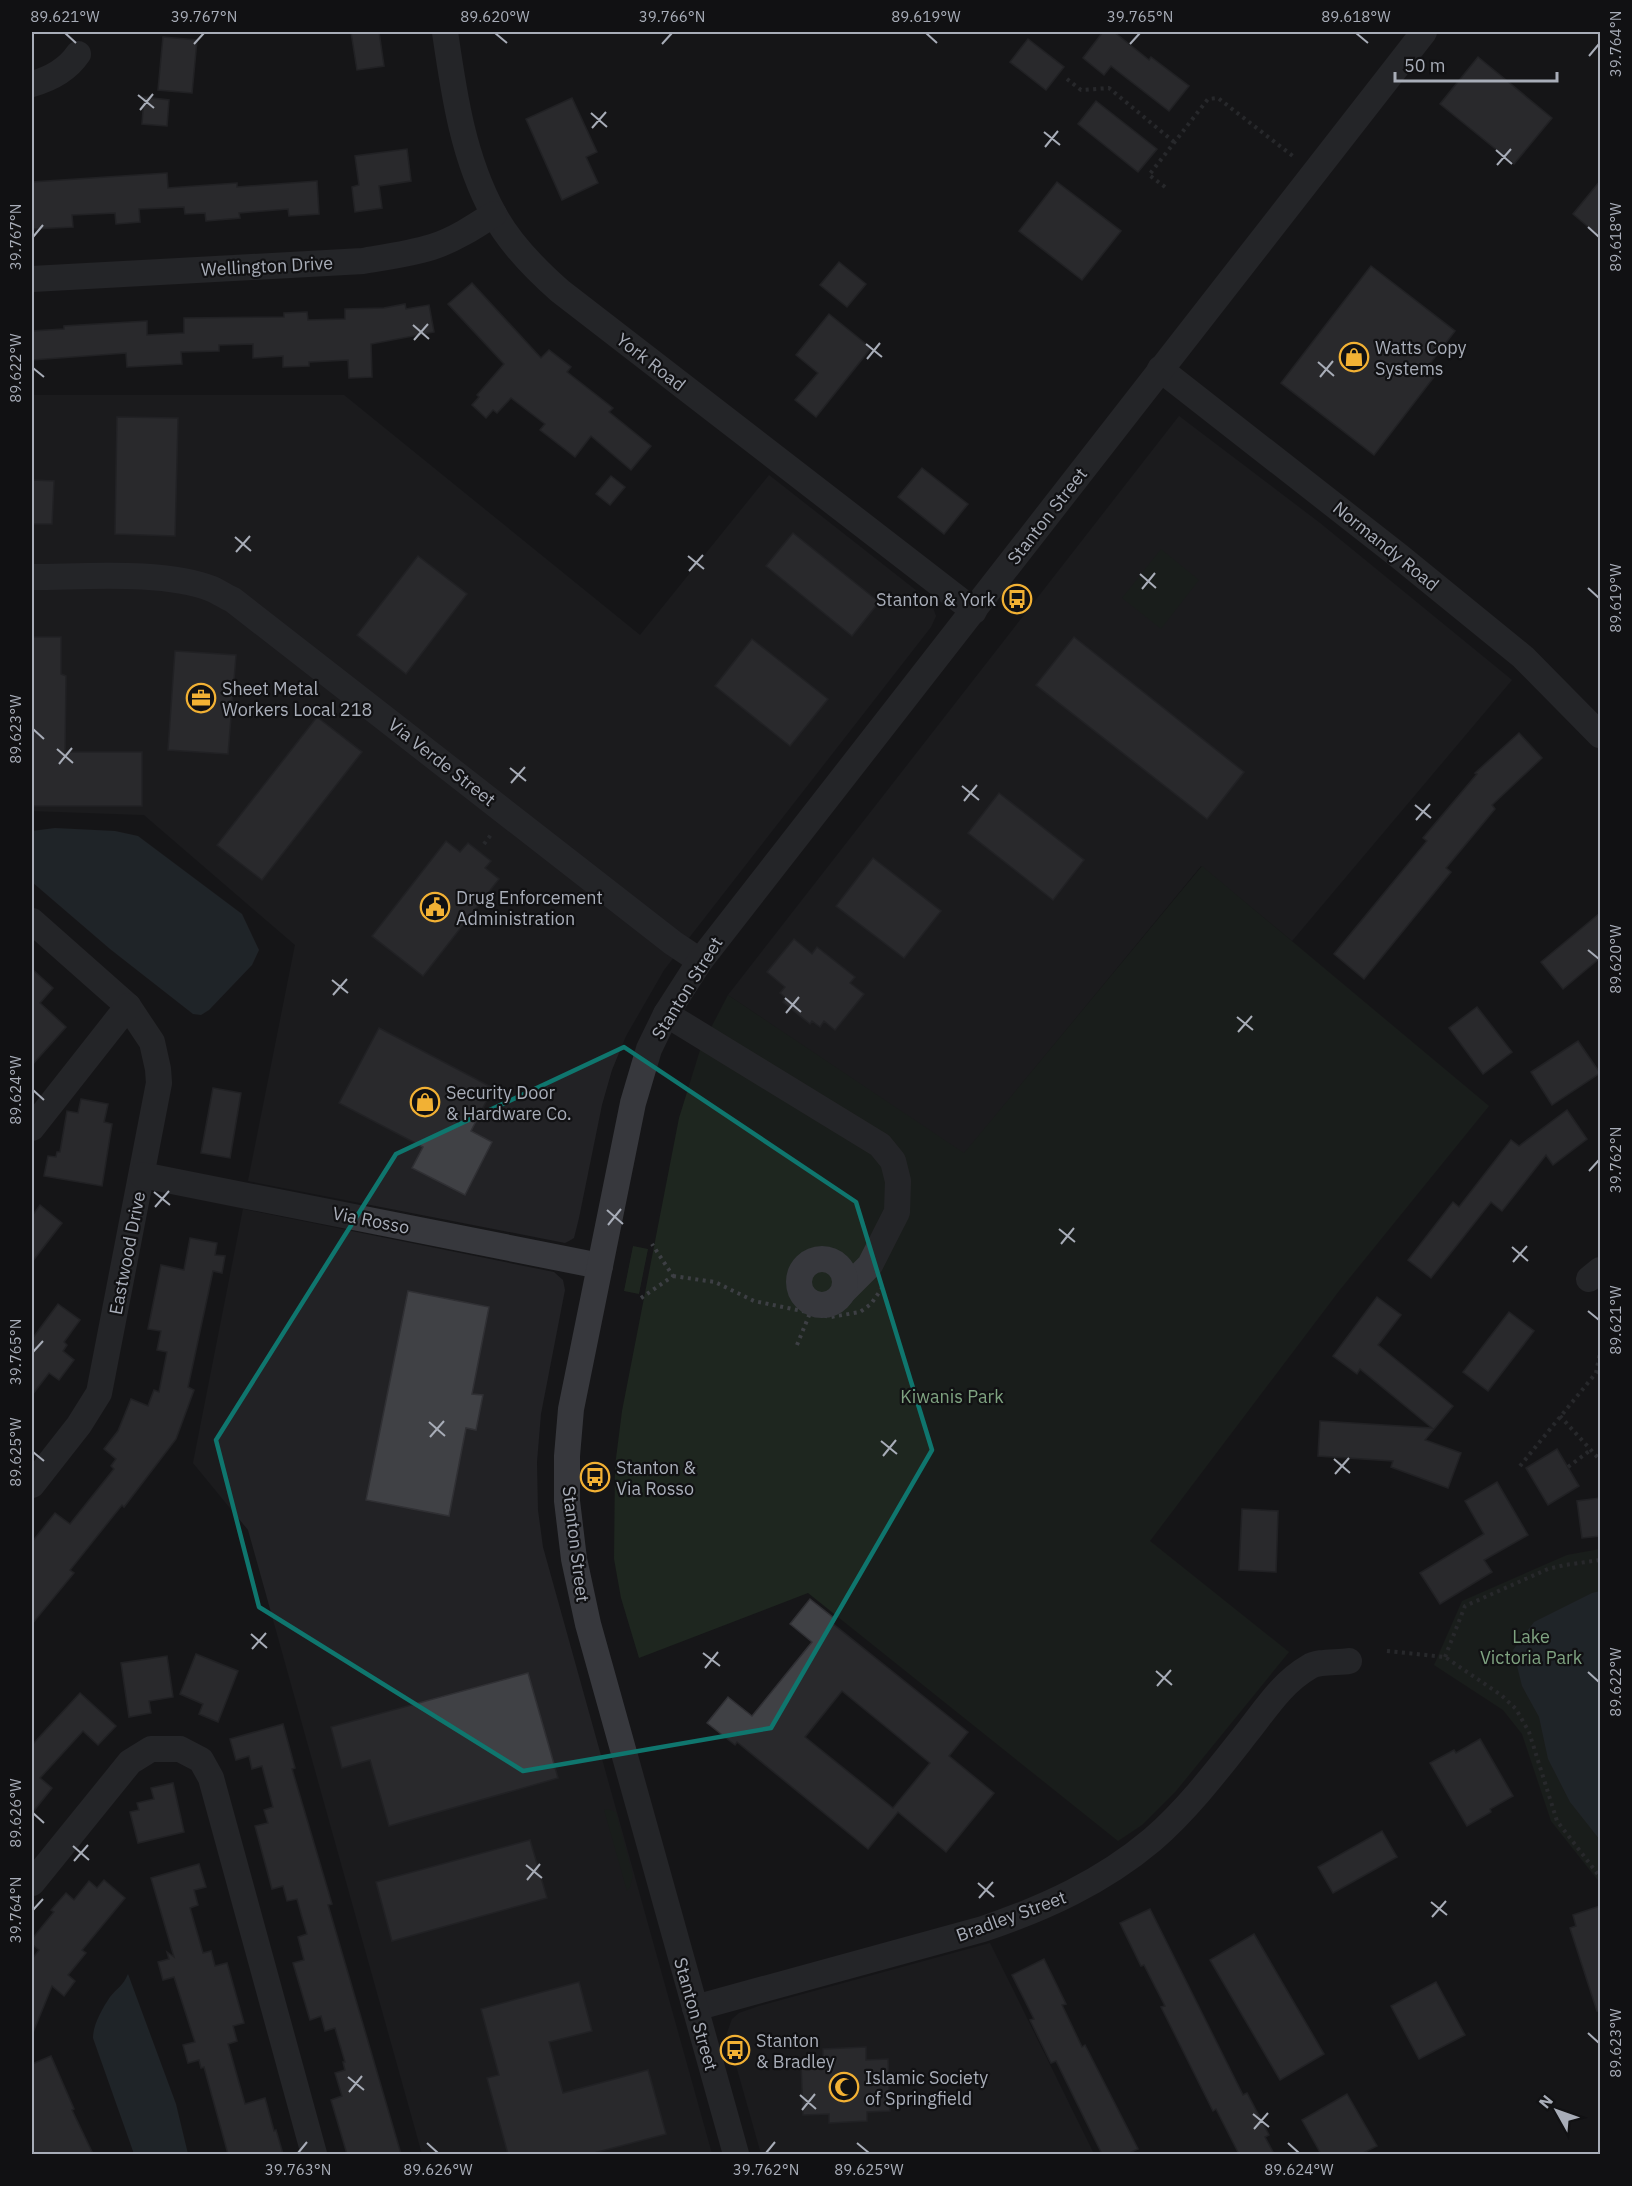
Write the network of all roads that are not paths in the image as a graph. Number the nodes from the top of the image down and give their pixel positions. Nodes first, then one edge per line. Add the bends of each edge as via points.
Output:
1 (445, 32) edge
2 (1424, 32) edge
3 (78, 54) dead end
4 (32, 84) edge
5 (494, 214) junction
6 (32, 279) edge
7 (1160, 369) junction
8 (32, 577) edge
9 (974, 611) junction
10 (1600, 735) edge
11 (32, 921) edge
12 (700, 960) junction
13 (128, 1006) junction
14 (666, 1014) junction
15 (32, 1128) edge
16 (142, 1175) junction
17 (600, 1266) junction
18 (844, 1291) dead end
19 (32, 1485) edge
20 (1349, 1661) dead end
21 (32, 1883) edge
22 (695, 2008) junction
23 (314, 2154) edge
24 (736, 2154) edge

1 - 5 street, York Road via 468,156
2 - 7 street, Stanton Street
3 - 4 street via 70,65
5 - 6 street, Wellington Drive via 434,246 363,261
5 - 9 street, York Road via 536,269 560,291
7 - 9 street, Stanton Street
7 - 10 street, Normandy Road via 1522,657
8 - 12 street, Via Verde Street via 125,577 213,589
9 - 12 street, Stanton Street
11 - 13 street, Eastwood Drive
12 - 14 street, Stanton Street
13 - 15 street
13 - 16 street, Eastwood Drive via 152,1042 158,1069 159,1083
14 - 17 street, Stanton Street via 649,1049 633,1103
14 - 18 street via 880,1145 893,1161 898,1181 897,1212 870,1265
16 - 17 street, Via Rosso
16 - 19 street, Eastwood Drive via 99,1393 80,1425
17 - 22 street, Stanton Street via 571,1409 567,1501 574,1559 591,1635
20 - 22 street, Bradley Street via 1311,1665 1284,1686 1202,1790 1152,1839 1098,1880 1025,1915 983,1929
21 - 23 street via 130,1762 151,1749 180,1749 201,1760 211,1778
22 - 24 street, Stanton Street

